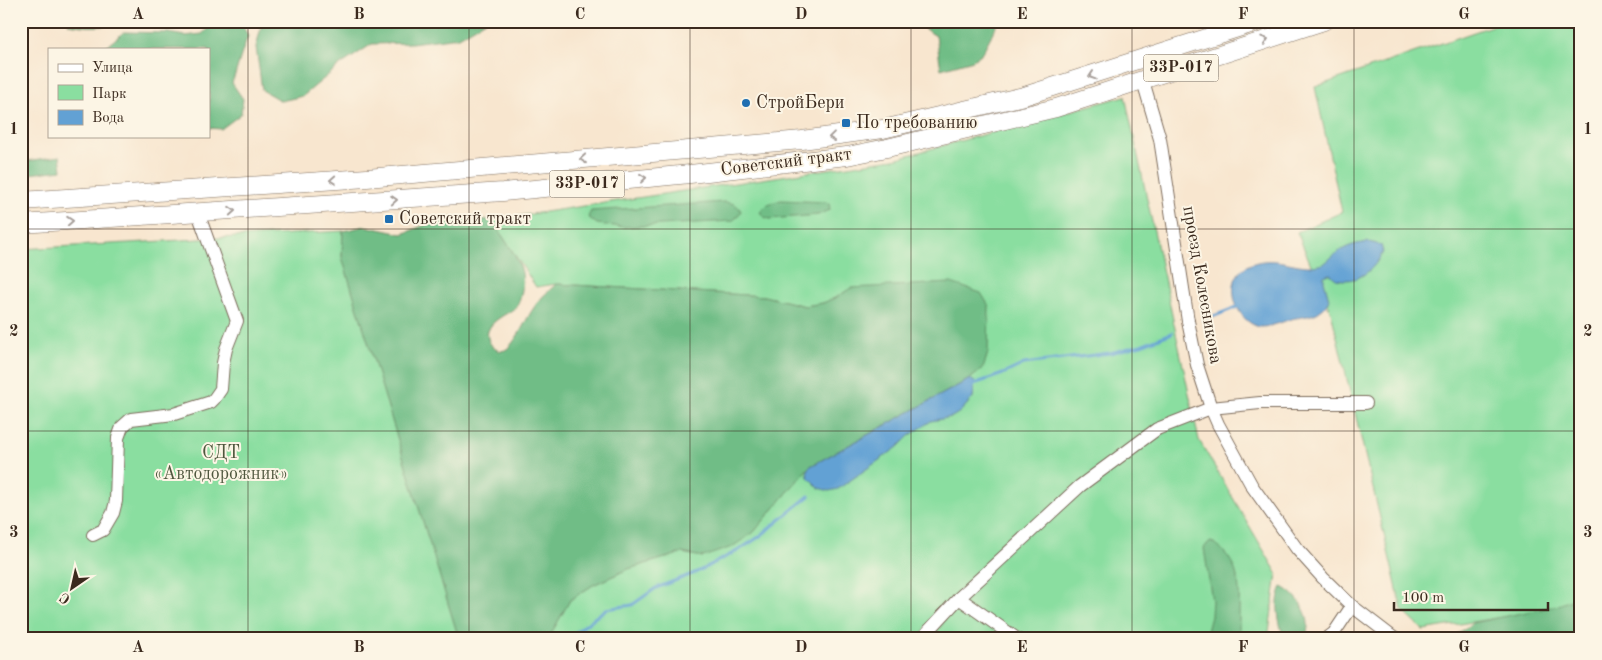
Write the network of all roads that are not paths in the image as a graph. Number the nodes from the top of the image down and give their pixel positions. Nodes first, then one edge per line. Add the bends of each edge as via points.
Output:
1 (1260, 21) edge
2 (1324, 21) edge
3 (1138, 61) junction
4 (1143, 80) junction
5 (21, 201) edge
6 (198, 213) junction
7 (21, 224) edge
8 (1366, 403) dead end
9 (1211, 408) junction
10 (93, 535) dead end
11 (959, 598) junction
12 (1352, 606) junction
13 (921, 639) edge
14 (1017, 639) edge
15 (1326, 639) edge
16 (1395, 639) edge

1 - 3 highway, Советский тракт / 33Р-017
4 -> 2 highway, Советский тракт / 33Р-017
3 - 4 highway
3 -> 5 highway, Советский тракт / 33Р-017 via 1024,96 883,129 811,139 367,178
6 -> 4 highway, Советский тракт / 33Р-017 via 502,192 847,156 1056,108
4 - 9 street, проезд Колесникова via 1160,139 1197,365
7 -> 6 highway, Советский тракт / 33Р-017
6 - 10 street via 237,321 226,349 221,389 211,402 174,414 131,419 122,427 118,438 113,514 102,530
8 - 9 street via 1260,403
9 - 11 street via 1157,429 1080,486
9 - 12 street, проезд Колесникова via 1232,453 1269,512 1297,549
11 - 13 street
11 - 14 street
12 - 15 street via 1334,633
12 - 16 street, проезд Колесникова

